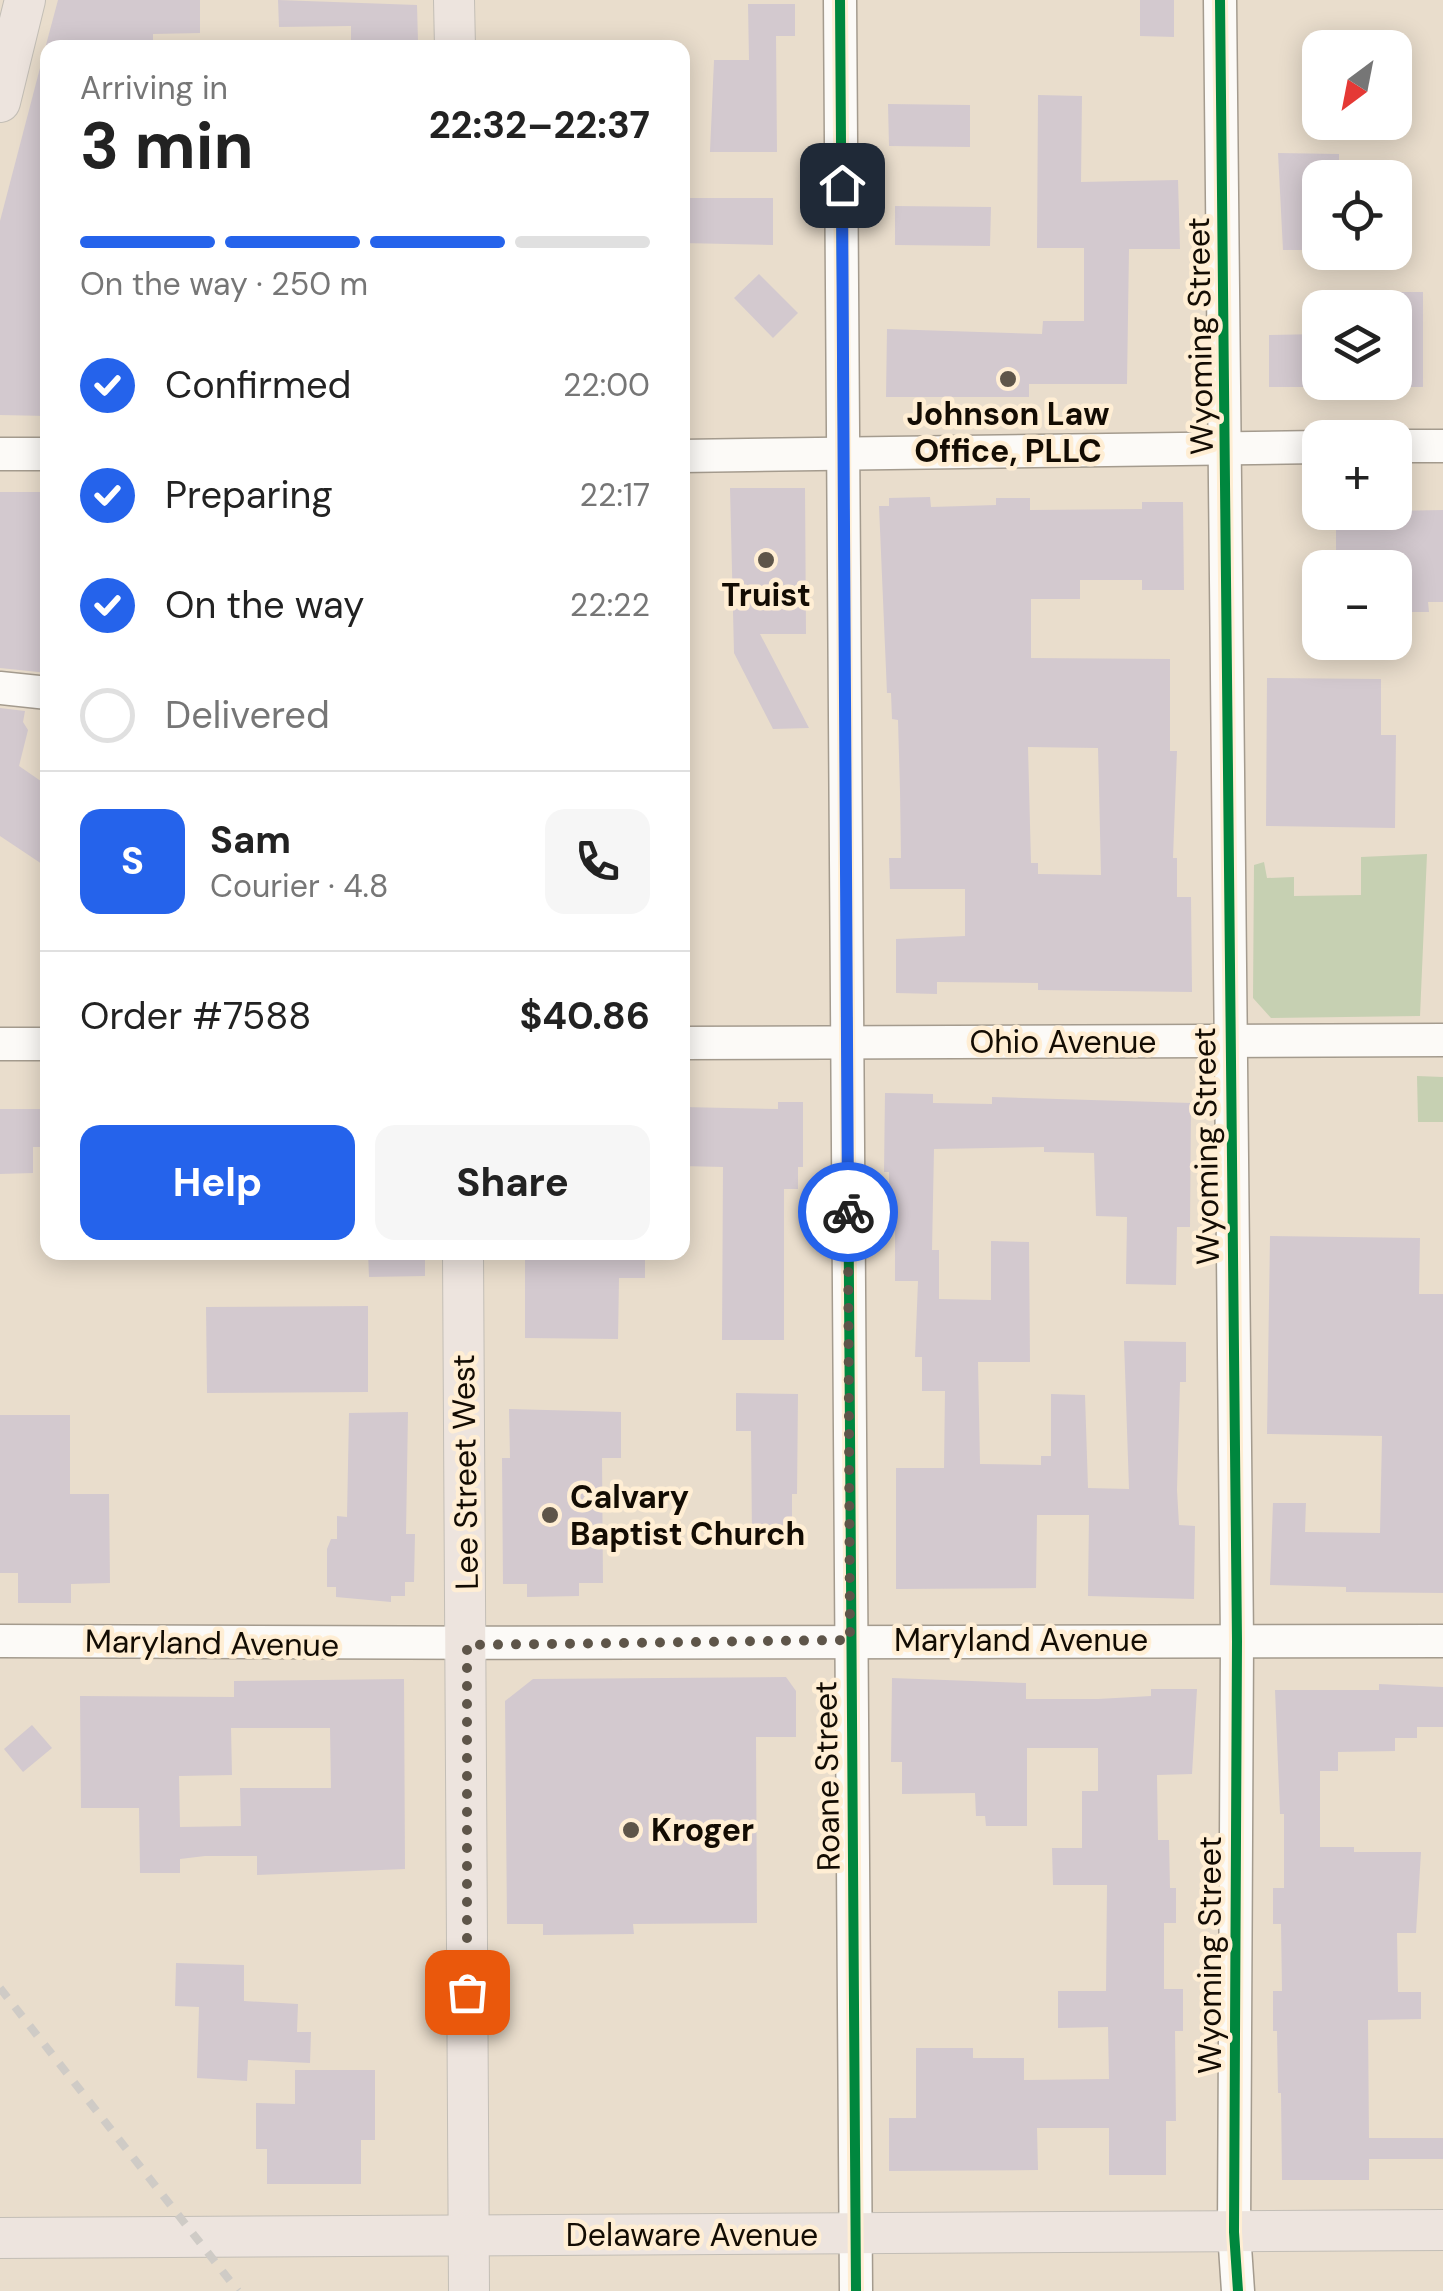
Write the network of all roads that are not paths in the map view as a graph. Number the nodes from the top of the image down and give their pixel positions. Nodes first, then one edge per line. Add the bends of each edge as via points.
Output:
1 (25, 0) edge
2 (454, 0) edge
3 (840, 0) edge
4 (1220, 0) edge
5 (454, 40) edge
6 (0, 102) edge
7 (1412, 446) edge
8 (1443, 446) edge
9 (1302, 447) edge
10 (1227, 448) junction
11 (0, 454) edge
12 (40, 454) edge
13 (842, 455) junction
14 (690, 456) edge
15 (0, 688) edge
16 (40, 693) edge
17 (1443, 1040) edge
18 (848, 1042) junction
19 (1229, 1042) junction
20 (690, 1043) edge
21 (0, 1044) edge
22 (40, 1044) edge
23 (463, 1260) edge
24 (850, 1640) junction
25 (0, 1641) edge
26 (1237, 1641) junction
27 (1443, 1641) edge
28 (467, 1645) junction
29 (1443, 2230) edge
30 (1234, 2232) junction
31 (856, 2234) junction
32 (467, 2236) junction
33 (0, 2238) edge
34 (468, 2291) edge
35 (856, 2291) edge
36 (1238, 2291) edge

1 - 6 main road
2 - 5 main road
3 - 13 street, Roane Street
4 - 10 street, Wyoming Street
7 - 8 street
9 - 10 street
10 - 13 street
10 - 19 street, Wyoming Street
11 - 12 street
13 - 14 street
13 - 18 street, Roane Street
15 - 16 street
17 - 19 street, Ohio Avenue
18 - 19 street, Ohio Avenue
18 - 20 street, Ohio Avenue
18 - 24 street, Roane Street
19 - 26 street, Wyoming Street
21 - 22 street
23 - 28 main road, Lee Street West
24 - 26 street, Maryland Avenue
24 - 28 street, Maryland Avenue
24 - 31 street, Roane Street
25 - 28 street, Maryland Avenue
26 - 27 street, Maryland Avenue
26 - 30 street, Wyoming Street
28 - 32 main road, Lee Street West
29 - 30 main road, Delaware Avenue
30 - 31 main road, Delaware Avenue
30 - 36 street, Wyoming Street
31 - 32 main road, Delaware Avenue
31 - 35 street, Roane Street
32 - 33 main road, Delaware Avenue
32 - 34 main road, Lee Street West

